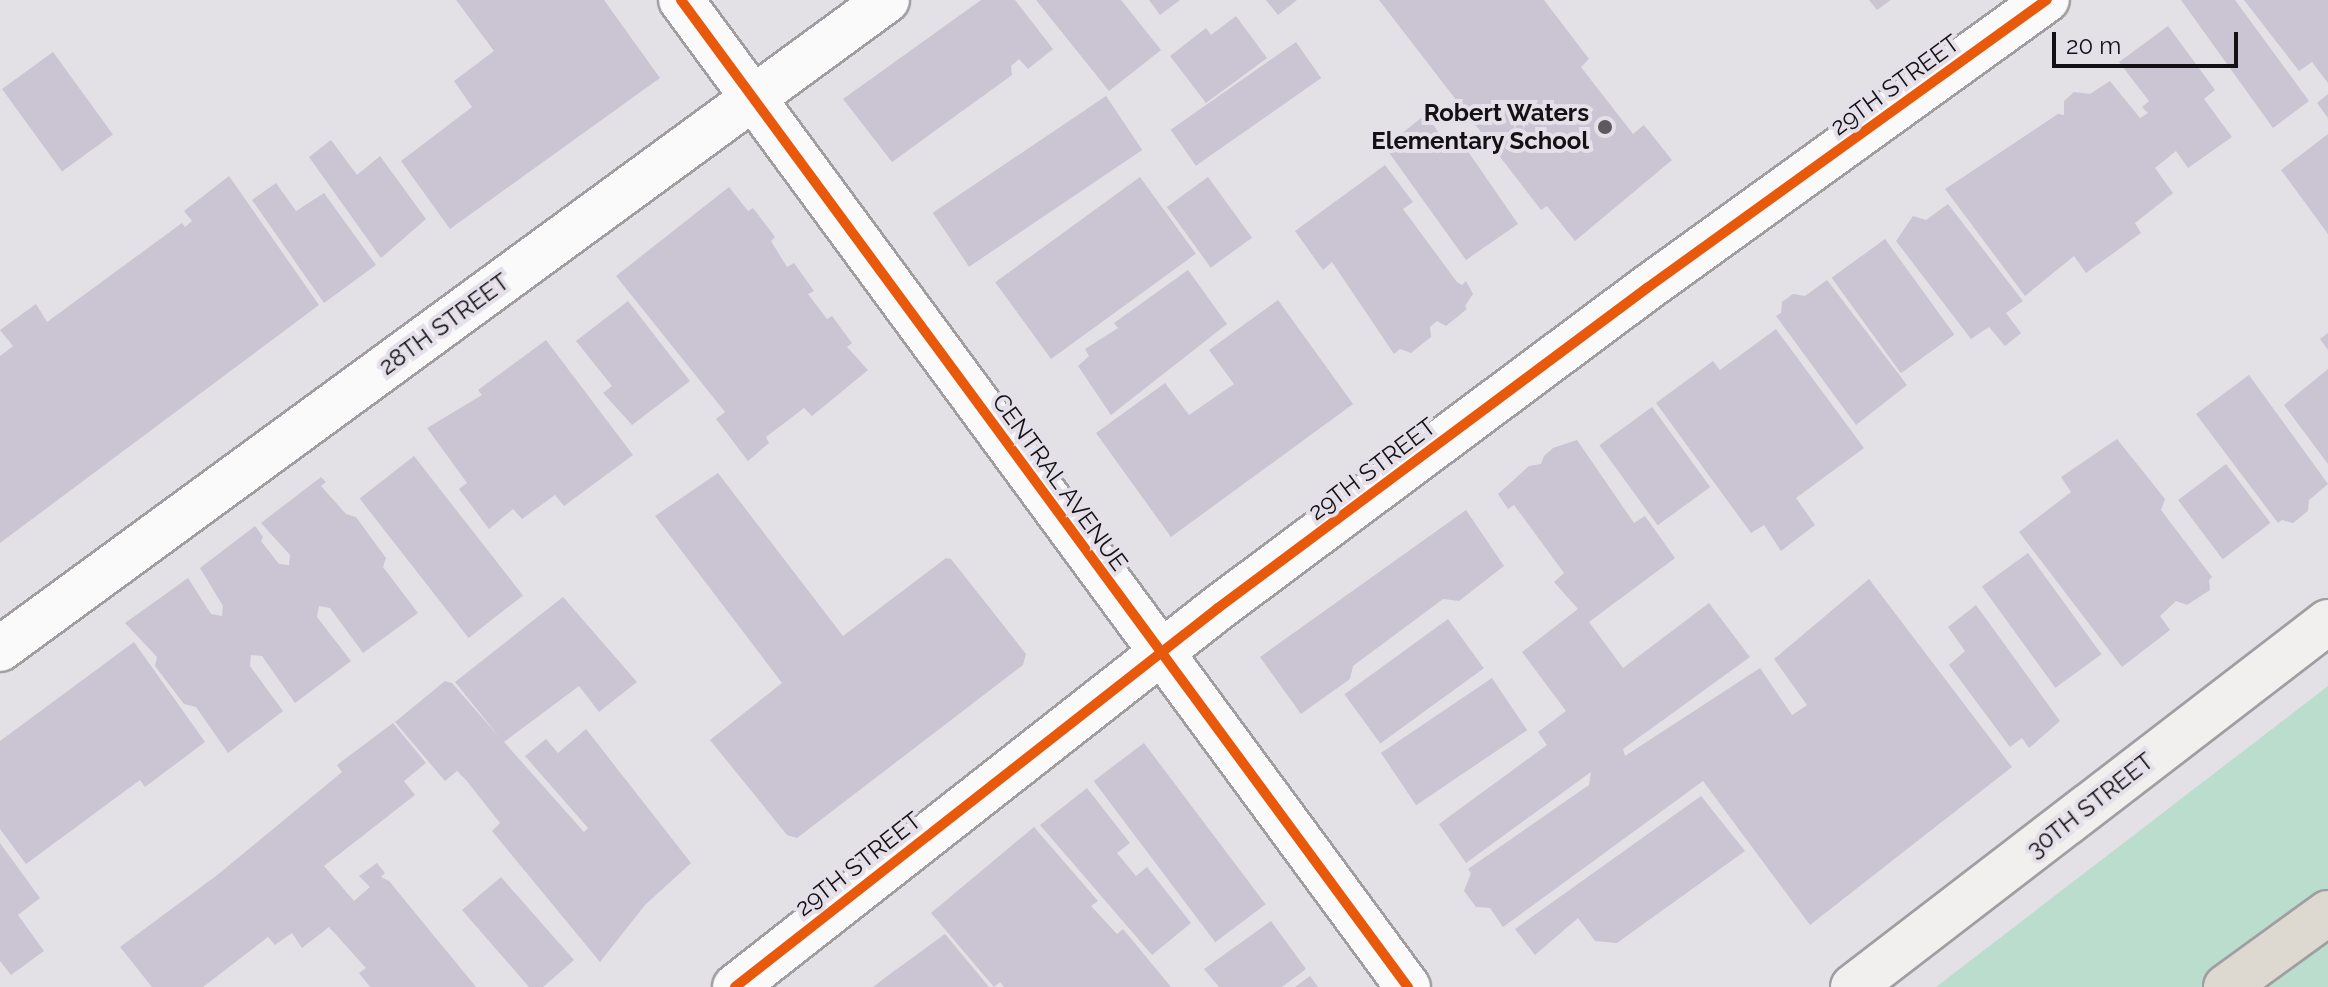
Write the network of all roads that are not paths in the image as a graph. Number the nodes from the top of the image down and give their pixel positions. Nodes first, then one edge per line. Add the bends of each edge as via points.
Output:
1 (681, 0) edge
2 (887, 0) edge
3 (2047, 0) edge
4 (753, 98) junction
5 (2328, 622) edge
6 (0, 649) edge
7 (1160, 653) junction
8 (2328, 913) edge
9 (735, 987) edge
10 (1408, 987) edge
11 (1853, 987) edge
12 (2226, 987) edge

1 - 4 street, CENTRAL AVENUE
2 - 4 street, 28TH STREET
3 - 7 street, 29TH STREET via 1647,288
4 - 6 street, 28TH STREET
4 - 7 street, CENTRAL AVENUE
5 - 11 main road, 30TH STREET
7 - 9 street, 29TH STREET
7 - 10 street, CENTRAL AVENUE
8 - 12 highway

